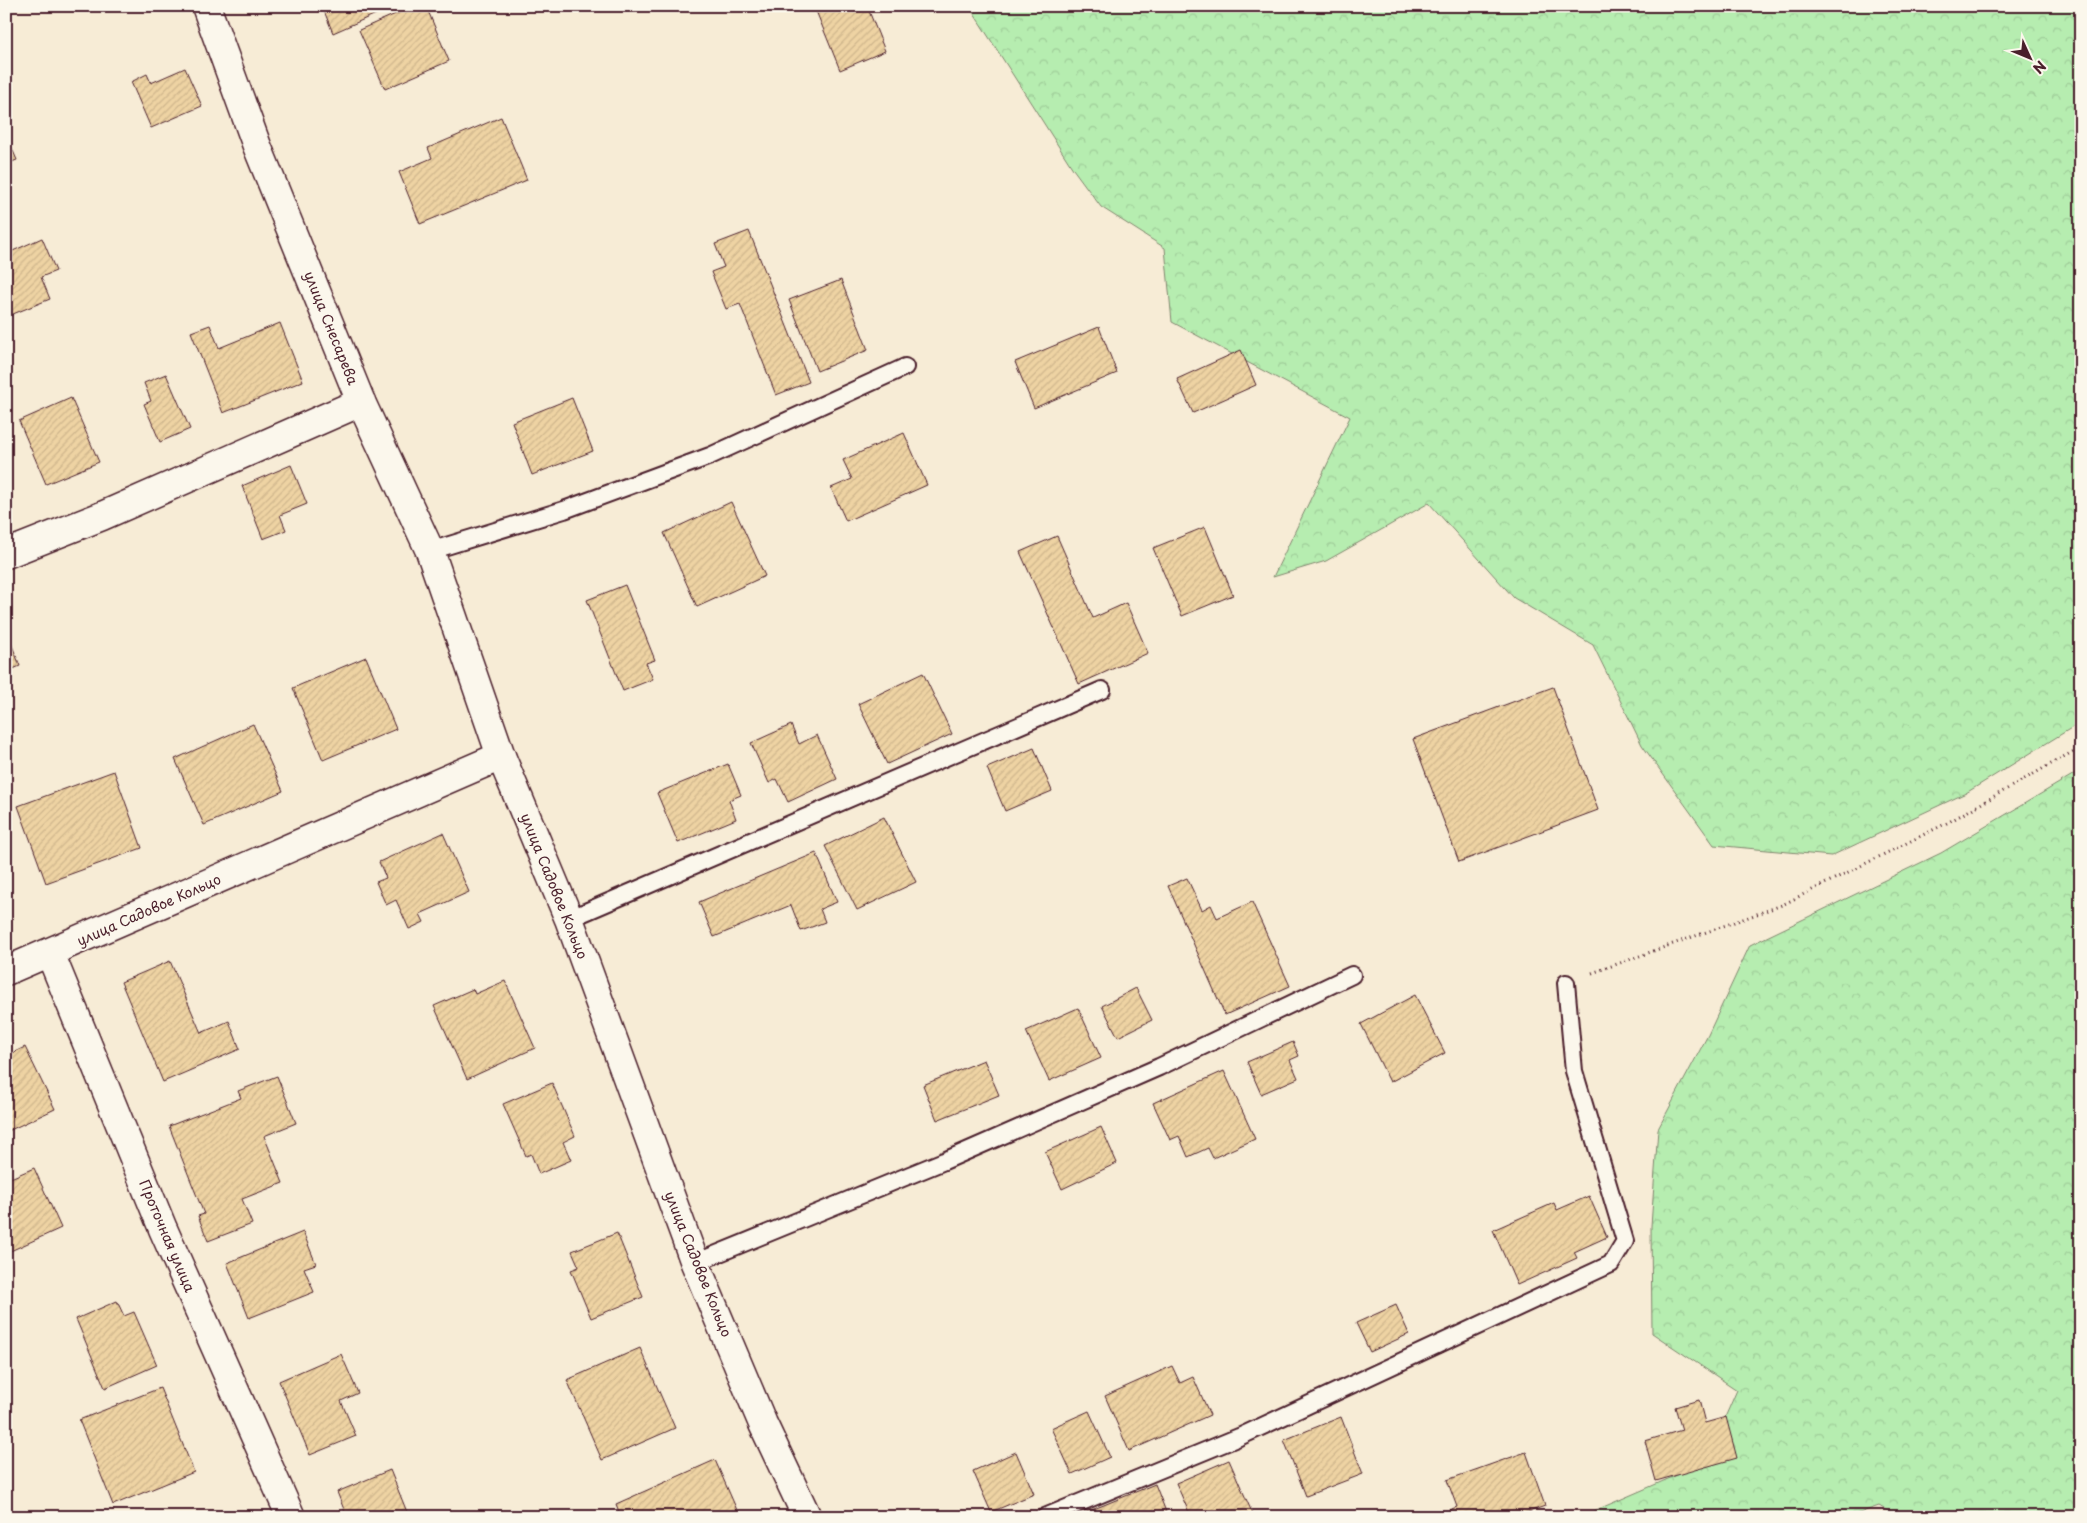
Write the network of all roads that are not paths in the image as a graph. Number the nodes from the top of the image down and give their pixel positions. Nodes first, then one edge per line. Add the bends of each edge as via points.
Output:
1 (206, 6) edge
2 (905, 367) dead end
3 (361, 402) junction
4 (430, 551) junction
5 (6, 554) edge
6 (1102, 690) dead end
7 (501, 756) junction
8 (569, 919) junction
9 (50, 953) junction
10 (6, 971) edge
11 (1352, 975) dead end
12 (1566, 983) road end
13 (695, 1263) junction
14 (291, 1517) edge
15 (807, 1517) edge
16 (1045, 1517) edge

1 - 3 street, улица Снесарева via 257,146
2 - 4 lane via 710,456 564,510
3 - 4 street
3 - 5 street, улица Снесарева via 102,516
4 - 7 street
6 - 8 lane
7 - 8 street, улица Садовое Кольцо
7 - 9 street, улица Садовое Кольцо
8 - 13 street, улица Садовое Кольцо
9 - 10 street, улица Садовое Кольцо
9 - 14 street, Проточная улица via 163,1229
11 - 13 lane via 1132,1079 944,1161
12 - 16 lane via 1574,1071 1625,1241 1611,1264 1239,1437
13 - 15 street, улица Садовое Кольцо via 763,1424

